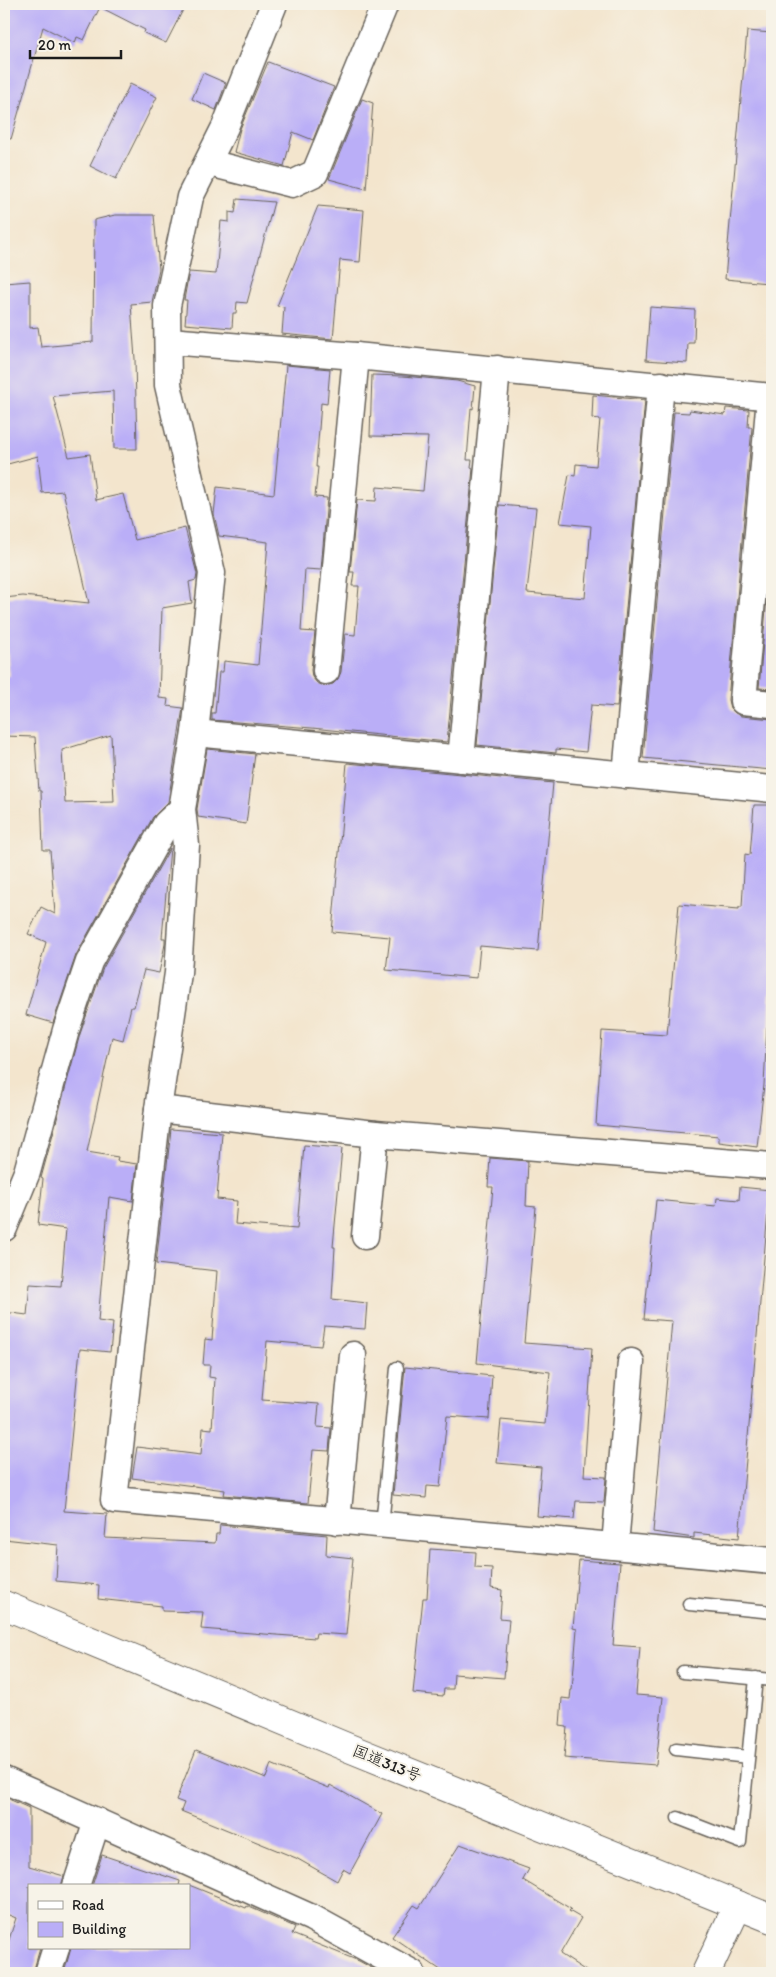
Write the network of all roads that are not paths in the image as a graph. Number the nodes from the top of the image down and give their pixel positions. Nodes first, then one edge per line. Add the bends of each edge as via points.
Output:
1 (274, 4) edge
2 (385, 4) edge
3 (209, 163) junction
4 (169, 342) junction
5 (356, 356) junction
6 (497, 369) junction
7 (661, 385) junction
8 (771, 397) edge
9 (326, 671) dead end
10 (772, 704) edge
11 (194, 733) junction
12 (461, 759) junction
13 (626, 775) junction
14 (772, 789) edge
15 (182, 809) junction
16 (158, 1109) junction
17 (375, 1134) junction
18 (772, 1166) edge
19 (4, 1228) edge
20 (365, 1236) dead end
21 (353, 1355) dead end
22 (631, 1362) dead end
23 (397, 1368) dead end
24 (337, 1521) junction
25 (382, 1526) junction
26 (615, 1545) junction
27 (772, 1561) edge
28 (689, 1604) dead end
29 (4, 1605) edge
30 (772, 1612) edge
31 (683, 1672) dead end
32 (756, 1678) junction
33 (772, 1680) edge
34 (676, 1749) dead end
35 (748, 1757) junction
36 (4, 1780) edge
37 (678, 1818) dead end
38 (97, 1821) junction
39 (77, 1884) edge
40 (738, 1904) junction
41 (772, 1919) edge
42 (55, 1950) edge
43 (712, 1970) edge
44 (48, 1973) edge
45 (412, 1973) edge

1 - 3 street
2 - 3 street via 315,173 292,184
3 - 4 street via 190,197 168,306
4 - 5 street
4 - 11 street via 168,385 212,573
5 - 6 street
5 - 9 street
6 - 7 street
6 - 12 street
7 - 8 street
7 - 13 street
8 - 10 street via 743,701
11 - 12 street
11 - 15 street
12 - 13 street
13 - 14 street
15 - 16 street via 186,845 178,973
15 - 19 street via 166,824 89,962 66,1030 27,1172
16 - 17 street
16 - 24 street via 114,1500
17 - 18 street
17 - 20 street
21 - 24 street
22 - 26 street
23 - 25 lane
24 - 25 street
25 - 26 street
26 - 27 street
28 - 30 lane
29 - 40 main road, 国道313号
31 - 32 lane
32 - 33 lane
32 - 35 lane
34 - 35 lane
35 - 37 lane via 740,1842
36 - 38 street
38 - 39 street
38 - 45 street via 312,1918
40 - 41 main road, 国道313号
40 - 43 main road
42 - 44 street

